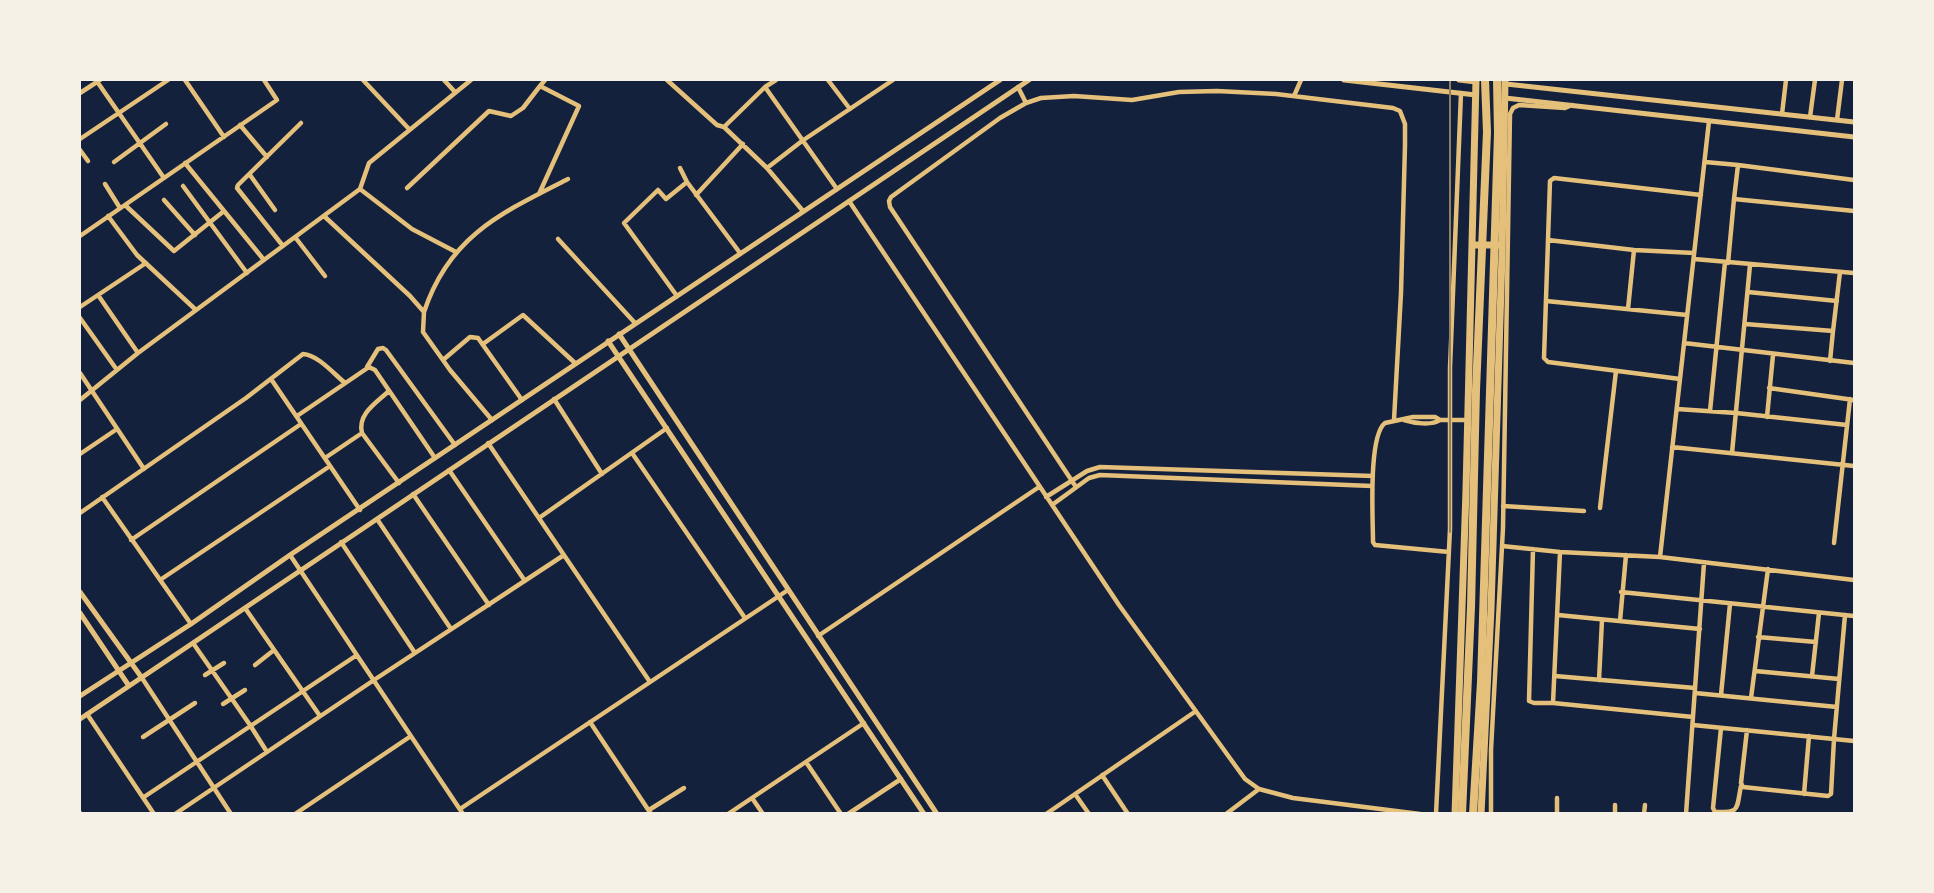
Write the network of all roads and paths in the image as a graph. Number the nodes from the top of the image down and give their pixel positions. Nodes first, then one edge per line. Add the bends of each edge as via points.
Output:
1 (98, 80) edge
2 (168, 80) edge
3 (185, 80) edge
4 (264, 80) edge
5 (363, 80) edge
6 (444, 80) edge
7 (471, 80) edge
8 (545, 80) edge
9 (667, 80) edge
10 (776, 80) edge
11 (828, 80) edge
12 (892, 80) edge
13 (1000, 80) edge
14 (1029, 80) edge
15 (1301, 80) edge
16 (1344, 80) edge
17 (1459, 80) edge
18 (1485, 80) edge
19 (1497, 80) edge
20 (1786, 80) edge
21 (1815, 80) edge
22 (1842, 80) edge
23 (1476, 81) edge
24 (1383, 82) edge
25 (1505, 82) edge
26 (540, 86) junction
27 (765, 87) junction
28 (1018, 87) junction
29 (1564, 90) junction
30 (455, 92) junction
31 (80, 93) edge
32 (1461, 93) junction
33 (1476, 95) junction
34 (1294, 96) junction
35 (1505, 98) junction
36 (1026, 103) junction
37 (1561, 103) junction
38 (1574, 104) junction
39 (850, 109) junction
40 (119, 112) junction
41 (1782, 114) junction
42 (1810, 117) junction
43 (1837, 120) junction
44 (1709, 121) junction
45 (1854, 122) edge
46 (301, 123) dead end
47 (166, 124) dead end
48 (240, 125) junction
49 (724, 126) junction
50 (409, 129) junction
51 (224, 137) junction
52 (1854, 137) edge
53 (80, 139) edge
54 (802, 141) junction
55 (140, 142) junction
56 (743, 144) junction
57 (80, 150) edge
58 (267, 157) junction
59 (88, 161) dead end
60 (114, 162) dead end
61 (1705, 162) junction
62 (185, 164) junction
63 (1738, 165) junction
64 (680, 168) dead end
65 (767, 168) junction
66 (250, 175) junction
67 (164, 178) junction
68 (568, 179) dead end
69 (1854, 180) edge
70 (687, 182) junction
71 (105, 184) dead end
72 (183, 186) dead end
73 (407, 188) dead end
74 (360, 189) junction
75 (837, 189) junction
76 (539, 194) junction
77 (696, 195) junction
78 (1701, 195) junction
79 (1734, 199) junction
80 (164, 200) dead end
81 (849, 201) junction
82 (122, 207) junction
83 (275, 210) dead end
84 (1854, 210) edge
85 (224, 211) junction
86 (803, 211) junction
87 (108, 216) junction
88 (324, 216) junction
89 (209, 223) junction
90 (195, 235) junction
91 (80, 236) edge
92 (295, 237) junction
93 (558, 239) dead end
94 (1548, 240) junction
95 (1472, 245) junction
96 (1502, 245) junction
97 (283, 246) junction
98 (1634, 250) junction
99 (456, 252) junction
100 (740, 253) junction
101 (1694, 253) junction
102 (1694, 259) junction
103 (264, 260) junction
104 (146, 263) junction
105 (1727, 263) junction
106 (1750, 265) junction
107 (1840, 272) junction
108 (247, 273) junction
109 (1854, 273) edge
110 (325, 276) dead end
111 (1748, 292) junction
112 (98, 295) junction
113 (677, 296) junction
114 (1546, 301) junction
115 (1837, 301) junction
116 (80, 307) edge
117 (1628, 309) junction
118 (196, 310) junction
119 (424, 312) junction
120 (1687, 315) junction
121 (80, 318) edge
122 (635, 323) junction
123 (1745, 324) junction
124 (1833, 331) junction
125 (618, 334) junction
126 (608, 341) junction
127 (1684, 343) junction
128 (483, 344) junction
129 (629, 348) junction
130 (1716, 348) junction
131 (1742, 351) junction
132 (138, 353) junction
133 (618, 355) junction
134 (1773, 355) junction
135 (443, 360) junction
136 (1830, 361) junction
137 (575, 363) junction
138 (1854, 363) edge
139 (367, 367) junction
140 (117, 370) junction
141 (1616, 371) junction
142 (80, 373) edge
143 (271, 379) junction
144 (1680, 379) junction
145 (345, 382) junction
146 (1769, 388) junction
147 (92, 391) junction
148 (389, 391) junction
149 (554, 399) junction
150 (1852, 399) edge
151 (80, 400) edge
152 (522, 400) junction
153 (1677, 409) junction
154 (1710, 411) junction
155 (1736, 413) junction
156 (297, 417) junction
157 (1767, 417) junction
158 (492, 420) junction
159 (1394, 420) junction
160 (1450, 420) junction
161 (1468, 420) junction
162 (302, 424) junction
163 (1847, 425) junction
164 (667, 428) junction
165 (117, 429) junction
166 (362, 433) junction
167 (488, 443) junction
168 (455, 445) junction
169 (1672, 447) junction
170 (632, 453) junction
171 (1732, 453) junction
172 (80, 454) edge
173 (325, 458) junction
174 (435, 458) junction
175 (1842, 465) junction
176 (330, 466) junction
177 (1854, 466) edge
178 (144, 469) junction
179 (449, 470) junction
180 (602, 474) junction
181 (1373, 476) junction
182 (1072, 480) junction
183 (399, 483) junction
184 (1372, 486) junction
185 (1039, 487) junction
186 (1076, 487) junction
187 (412, 494) junction
188 (102, 497) junction
189 (1046, 497) junction
190 (1052, 505) junction
191 (1503, 506) junction
192 (1600, 508) dead end
193 (360, 510) junction
194 (1584, 512) dead end
195 (80, 513) edge
196 (376, 519) junction
197 (538, 519) junction
198 (131, 540) junction
199 (341, 542) junction
200 (1834, 543) dead end
201 (1502, 546) junction
202 (1533, 549) junction
203 (1449, 552) junction
204 (1560, 552) junction
205 (290, 555) junction
206 (564, 555) junction
207 (1626, 555) junction
208 (1660, 558) junction
209 (1704, 562) junction
210 (1768, 569) junction
211 (300, 570) junction
212 (160, 580) junction
213 (1854, 580) edge
214 (525, 581) junction
215 (788, 590) junction
216 (80, 592) edge
217 (1621, 592) junction
218 (779, 595) junction
219 (1702, 601) junction
220 (1730, 604) junction
221 (489, 605) junction
222 (1762, 607) junction
223 (245, 608) junction
224 (80, 613) edge
225 (1819, 613) junction
226 (1558, 615) junction
227 (1845, 615) junction
228 (1854, 616) edge
229 (745, 618) junction
230 (1602, 620) junction
231 (1620, 621) junction
232 (191, 624) junction
233 (451, 629) junction
234 (1700, 629) junction
235 (818, 636) junction
236 (1758, 637) junction
237 (1815, 642) junction
238 (193, 643) junction
239 (274, 650) junction
240 (415, 653) junction
241 (357, 655) junction
242 (132, 662) junction
243 (224, 663) dead end
244 (255, 665) dead end
245 (212, 670) junction
246 (118, 671) junction
247 (1755, 671) junction
248 (205, 675) dead end
249 (1555, 676) junction
250 (1812, 676) junction
251 (142, 678) junction
252 (1839, 679) junction
253 (374, 680) junction
254 (1599, 680) junction
255 (650, 682) junction
256 (129, 686) junction
257 (245, 690) dead end
258 (302, 690) junction
259 (1695, 691) junction
260 (1721, 695) junction
261 (80, 696) edge
262 (232, 698) junction
263 (1751, 698) junction
264 (195, 703) dead end
265 (223, 704) dead end
266 (1553, 704) junction
267 (1837, 706) junction
268 (1196, 711) junction
269 (87, 714) junction
270 (320, 716) junction
271 (1693, 717) junction
272 (80, 719) edge
273 (169, 720) junction
274 (590, 722) junction
275 (864, 723) junction
276 (250, 725) junction
277 (1693, 725) junction
278 (1721, 728) junction
279 (1747, 730) junction
280 (411, 736) junction
281 (1809, 736) junction
282 (142, 737) dead end
283 (1834, 739) junction
284 (1854, 741) edge
285 (267, 752) junction
286 (197, 761) junction
287 (806, 762) junction
288 (1102, 775) junction
289 (901, 779) junction
290 (1742, 786) junction
291 (214, 788) junction
292 (684, 788) dead end
293 (1258, 789) junction
294 (1075, 794) junction
295 (1804, 794) junction
296 (144, 797) junction
297 (752, 798) junction
298 (1557, 798) dead end
299 (1615, 805) dead end
300 (1645, 805) dead end
301 (461, 811) edge
302 (650, 812) edge
303 (154, 813) edge
304 (175, 813) edge
305 (231, 813) edge
306 (295, 813) edge
307 (728, 813) edge
308 (763, 813) edge
309 (840, 813) edge
310 (848, 813) edge
311 (924, 813) edge
312 (937, 813) edge
313 (1046, 813) edge
314 (1089, 813) edge
315 (1128, 813) edge
316 (1226, 813) edge
317 (1420, 813) edge
318 (1436, 813) edge
319 (1455, 813) edge
320 (1462, 813) edge
321 (1473, 813) edge
322 (1480, 813) edge
323 (1491, 813) edge
324 (1557, 813) edge
325 (1615, 813) edge
326 (1644, 813) edge
327 (1686, 813) edge

1 - 31 street
1 - 40 street
2 - 40 street
3 - 51 street
4 - 48 street via 278,100
5 - 50 street
6 - 30 street
7 - 30 street
8 - 26 street
9 - 49 street via 717,125
10 - 27 street
11 - 39 street
12 - 39 street
13 - 75 street
14 - 28 street
15 - 34 street
16 - 24 street
17 - 23 street
18 - 320 highway via 1487,132
19 - 321 highway via 1481,682
20 - 41 street
21 - 42 street
22 - 43 street
23 - 33 main road
24 - 32 street
25 - 29 street
25 - 35 main road
26 - 73 street via 523,108 510,116 489,111
26 - 76 street via 579,106
27 - 49 street
27 - 54 street
28 - 36 street
28 - 81 street
29 - 37 street
29 - 41 street
30 - 50 street
32 - 33 street
32 - 160 street
33 - 95 main road
34 - 36 street via 1217,90 1132,100 1058,96
34 - 159 street via 1393,108 1403,117 1401,293
35 - 37 street
35 - 96 main road
36 - 182 street via 889,201
37 - 38 street
38 - 44 street
38 - 191 street via 1565,108 1519,105 1510,114
39 - 54 street
40 - 53 street
40 - 55 street
41 - 42 street
42 - 43 street
43 - 45 street
44 - 52 street
44 - 61 street
46 - 58 street
47 - 55 street
48 - 51 street
48 - 58 street
49 - 56 street
50 - 74 street via 369,163
51 - 62 street
54 - 65 street
54 - 75 street
55 - 60 street
55 - 67 street
56 - 65 street
56 - 77 street
57 - 59 street
58 - 66 street
61 - 63 street
61 - 78 street
62 - 67 street
62 - 85 street
63 - 69 street
63 - 79 street
64 - 70 street
65 - 86 street
66 - 83 street
66 - 97 street via 237,188
67 - 82 street
68 - 76 street
70 - 77 street
70 - 113 street via 666,199 658,190 624,223
71 - 82 street
72 - 89 street
74 - 88 street
74 - 99 street via 412,229
75 - 86 street
76 - 99 street via 491,219
77 - 100 street
78 - 94 street via 1551,178
78 - 101 street
79 - 84 street
79 - 105 street
80 - 90 street
81 - 129 street
81 - 185 street
82 - 87 street
82 - 90 street via 174,251
85 - 89 street
85 - 103 street
86 - 100 street
87 - 91 street
87 - 104 street
88 - 92 street
88 - 119 street
89 - 90 street
89 - 108 street
92 - 97 street
92 - 110 street
93 - 122 street
94 - 98 street
94 - 114 street
95 - 96 main road
95 - 161 main road
96 - 322 main road
97 - 103 street
98 - 101 street
98 - 117 street
99 - 119 street via 440,273
100 - 113 street
101 - 102 street
102 - 105 street
102 - 120 street
103 - 108 street
104 - 112 street
104 - 118 street
105 - 106 street
105 - 130 street
106 - 107 street
106 - 111 street
107 - 109 street
107 - 115 street
108 - 118 street
111 - 115 street
111 - 123 street
112 - 116 street
112 - 132 street
113 - 122 street
114 - 117 street
114 - 141 street via 1546,360
115 - 124 street
117 - 120 street
118 - 132 street
119 - 135 street via 423,332
120 - 127 street
121 - 140 street
122 - 125 street
123 - 124 street
123 - 131 street
124 - 136 street
125 - 126 street
125 - 129 street
126 - 133 street
126 - 137 street
127 - 130 street
127 - 144 street
128 - 135 street via 478,338 470,338
128 - 137 street via 523,315
128 - 152 street
129 - 133 street
129 - 215 street
130 - 131 street
130 - 154 street
131 - 134 street
131 - 155 street
132 - 140 street
133 - 149 street
133 - 164 street
134 - 136 street
134 - 146 street
135 - 158 street
136 - 138 street
137 - 152 street
139 - 145 street
139 - 148 street via 375,370
139 - 168 street via 378,349 386,350
140 - 147 street
141 - 144 street
141 - 192 street
142 - 147 street
143 - 145 street via 308,354
143 - 156 street
143 - 178 street
144 - 153 street
145 - 156 street
146 - 150 street
146 - 157 street
147 - 151 street
147 - 165 street
148 - 166 street via 360,420
148 - 174 street
149 - 167 street
149 - 180 street
150 - 163 street
152 - 158 street
153 - 154 street
153 - 169 street
154 - 155 street
155 - 157 street
155 - 171 street
156 - 162 street
157 - 163 street
158 - 168 street
159 - 160 street
159 - 181 street via 1379,429
160 - 161 street
160 - 203 street
161 - 319 main road
162 - 173 street
162 - 198 street
163 - 175 street
164 - 170 street
164 - 218 street
165 - 172 street
165 - 178 street
166 - 173 street
166 - 183 street
167 - 179 street
167 - 197 street
168 - 174 street
169 - 171 street
169 - 208 street
170 - 180 street
170 - 229 street
171 - 175 street
173 - 176 street
174 - 183 street
175 - 177 street
175 - 200 street
176 - 193 street
176 - 212 street
178 - 188 street
179 - 187 street
179 - 214 street
180 - 197 street
181 - 182 street via 1100,467
181 - 184 street
182 - 186 street
182 - 189 street
183 - 193 street
184 - 186 street via 1100,475
184 - 203 street via 1375,545
185 - 189 street
185 - 235 street
186 - 190 street
187 - 196 street
187 - 221 street
188 - 195 street
188 - 198 street
189 - 190 street
190 - 268 street
191 - 194 street
191 - 201 street
193 - 205 street
196 - 199 street
196 - 233 street
197 - 206 street
198 - 212 street
199 - 211 street
199 - 240 street
201 - 202 street
201 - 323 street
202 - 204 street
202 - 266 street via 1528,697 1531,703
203 - 318 street
204 - 207 street
204 - 226 street
205 - 211 street
205 - 232 street
206 - 214 street
206 - 255 street
207 - 208 street
207 - 217 street
208 - 209 street
209 - 210 street
209 - 219 street
210 - 213 street
210 - 222 street
211 - 223 street
211 - 241 street
212 - 232 street
214 - 221 street
215 - 218 street
215 - 235 street
216 - 242 street
217 - 219 street
217 - 231 street
218 - 229 street
218 - 275 street
219 - 220 street
219 - 234 street
220 - 222 street
220 - 260 street
221 - 233 street
222 - 225 street
222 - 236 street
223 - 238 street
223 - 239 street
224 - 246 street
225 - 227 street
225 - 237 street
226 - 230 street
226 - 249 street
227 - 228 street
227 - 252 street
229 - 255 street
230 - 231 street
230 - 254 street
231 - 234 street
232 - 242 street
233 - 240 street
234 - 259 street
235 - 312 street
236 - 237 street
236 - 247 street
237 - 250 street
238 - 245 street
238 - 251 street
239 - 244 street
239 - 258 street
240 - 253 street
241 - 253 street
241 - 258 street
242 - 246 street
242 - 251 street
243 - 245 street
245 - 248 street
245 - 262 street
246 - 256 street
246 - 261 street
247 - 250 street
247 - 263 street
249 - 254 street
249 - 266 street
250 - 252 street
251 - 256 street
251 - 273 street
252 - 267 street
253 - 270 street
253 - 280 street
254 - 259 street
255 - 274 street
256 - 269 street
257 - 262 street
258 - 270 street
258 - 276 street
259 - 260 street
259 - 271 street
260 - 263 street
262 - 265 street
262 - 276 street
263 - 267 street
264 - 273 street
266 - 271 street
267 - 283 street
268 - 288 street
268 - 293 street via 1245,779
269 - 272 street
269 - 296 street
270 - 285 street
271 - 277 street
273 - 282 street
273 - 286 street
274 - 301 street
274 - 302 street
275 - 287 street
275 - 289 street
276 - 285 street
276 - 286 street
277 - 278 street
277 - 327 street
278 - 279 street
278 - 290 street via 1715,812 1732,813
279 - 281 street
279 - 290 street
280 - 301 street
280 - 306 street
281 - 283 street
281 - 295 street
283 - 284 street
283 - 295 street via 1831,794
285 - 291 street
286 - 291 street
286 - 296 street
287 - 297 street
287 - 309 street
288 - 294 street
288 - 315 street
289 - 310 street
289 - 311 street
290 - 295 street
291 - 304 street
291 - 305 street
292 - 302 street
293 - 316 street
293 - 317 street via 1293,798
294 - 313 street
294 - 314 street
296 - 303 street
297 - 307 street
297 - 308 street
298 - 324 street
299 - 325 street
300 - 326 street

